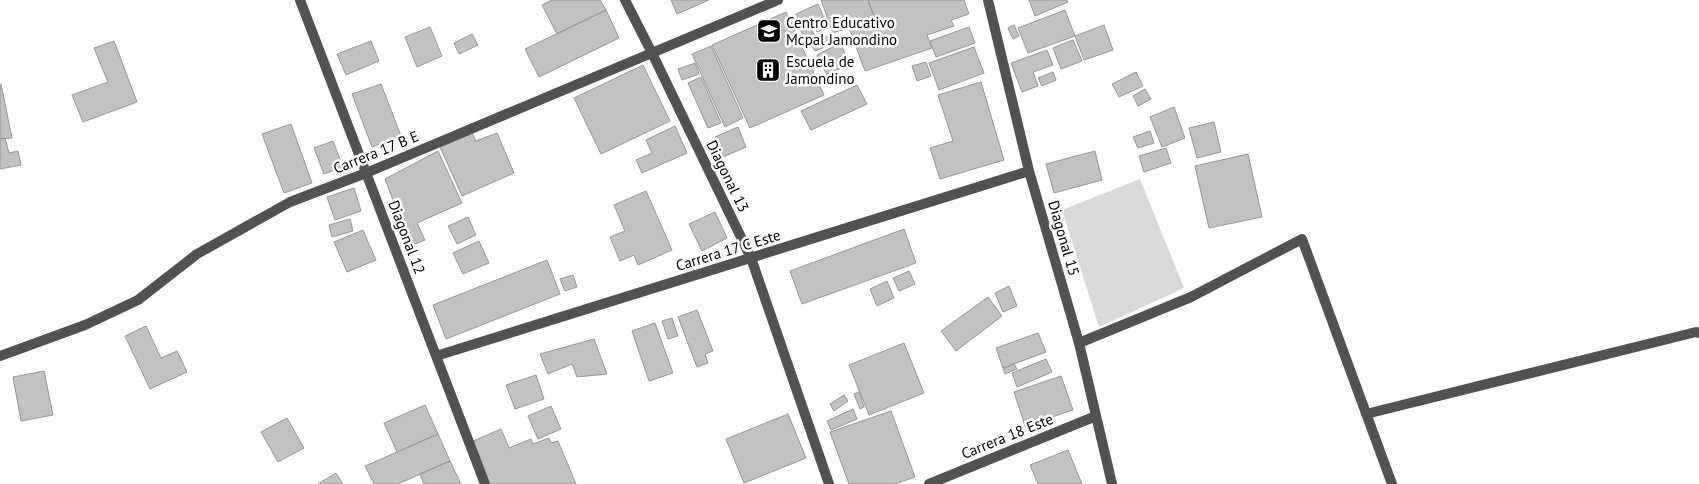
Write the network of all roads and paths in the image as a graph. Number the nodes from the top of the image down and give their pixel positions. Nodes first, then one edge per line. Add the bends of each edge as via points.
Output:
1 (300, 0) edge
2 (625, 0) edge
3 (778, 0) edge
4 (988, 0) edge
5 (652, 53) junction
6 (1029, 171) junction
7 (366, 173) junction
8 (751, 258) junction
9 (1699, 333) edge
10 (1079, 343) junction
11 (0, 356) edge
12 (436, 356) junction
13 (1366, 414) junction
14 (1096, 416) junction
15 (485, 484) edge
16 (829, 484) edge
17 (930, 484) edge
18 (1112, 484) edge
19 (1392, 484) edge

1 - 7 street, Diagonal 12
2 - 5 street, Diagonal 13
3 - 5 street, Carrera 17 B E
4 - 6 street, Diagonal 15
5 - 7 street, Carrera 17 B E
5 - 8 street, Diagonal 13
6 - 8 street, Carrera 17 C Este
6 - 10 street, Diagonal 15
7 - 11 street, Carrera 17 B E via 290,202 197,254 138,300 85,325
7 - 12 street, Diagonal 12
8 - 12 street, Carrera 17 C Este
8 - 16 street, Diagonal 13
9 - 13 street
10 - 13 street via 1191,297 1302,239
10 - 14 street, Diagonal 15
12 - 15 street, Diagonal 12
13 - 19 street
14 - 17 street, Carrera 18 Este
14 - 18 street, Diagonal 15

